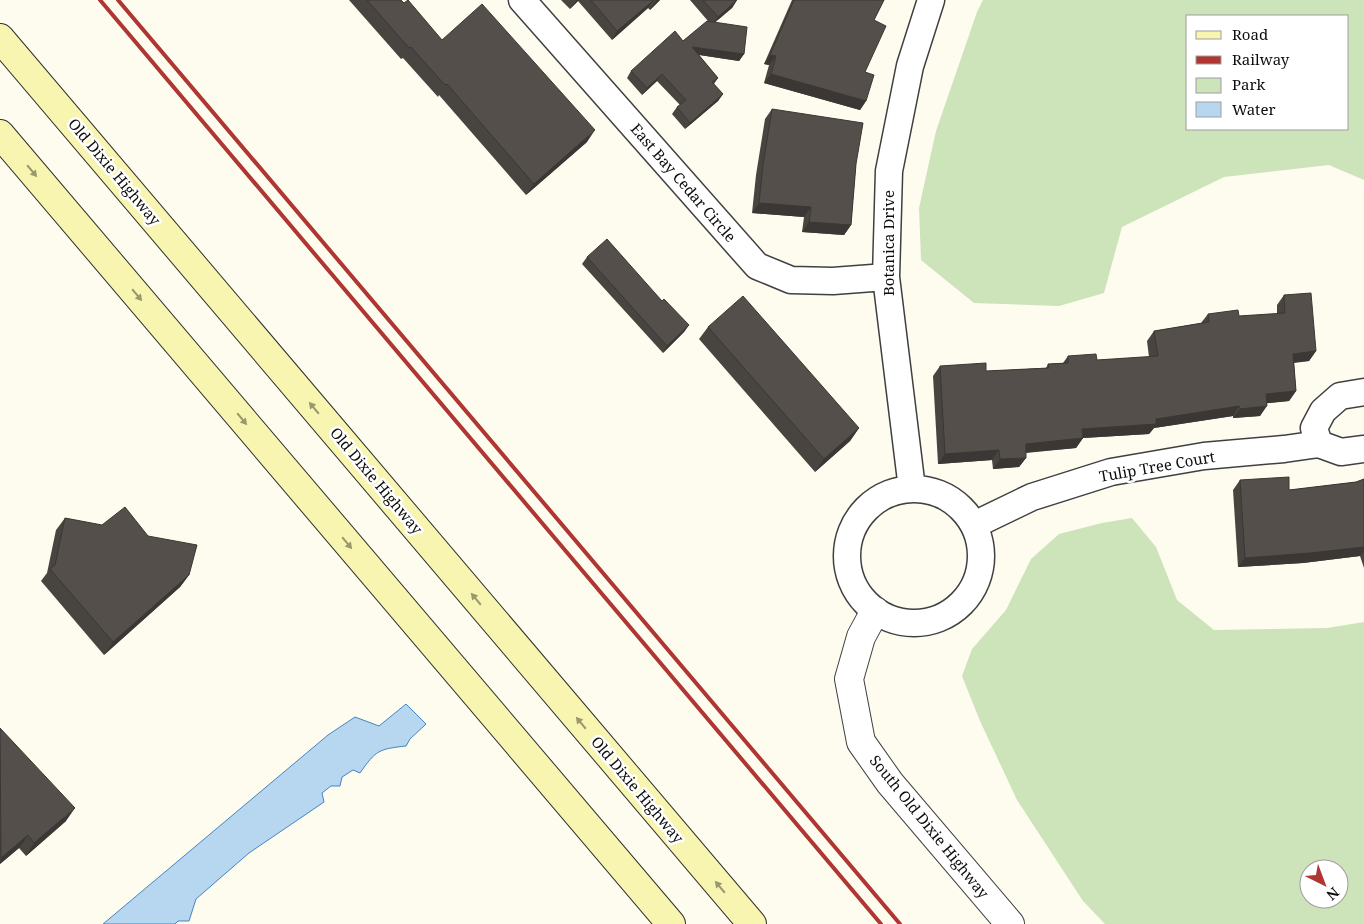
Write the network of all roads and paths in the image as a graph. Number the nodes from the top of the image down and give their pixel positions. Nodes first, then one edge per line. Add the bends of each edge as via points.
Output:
1 (522, 0) edge
2 (931, 0) edge
3 (0, 38) edge
4 (0, 134) edge
5 (886, 277) junction
6 (1364, 392) edge
7 (1319, 444) junction
8 (1364, 449) edge
9 (912, 489) junction
10 (974, 525) junction
11 (875, 611) junction
12 (670, 924) edge
13 (752, 924) edge
14 (1010, 924) edge

1 - 5 street, East Bay Cedar Circle via 757,266 791,280
2 - 5 street, Botanica Drive via 910,66 889,171
13 -> 3 main road, Old Dixie Highway
4 -> 12 main road
5 - 9 street, Botanica Drive
6 - 7 street via 1340,396 1323,411 1314,428
7 - 8 street, Tulip Tree Court via 1340,452
7 - 10 street, Tulip Tree Court via 1204,456 1111,472 1032,497
9 - 10 street via 946,497 962,509
9 - 11 street via 886,495 865,510 850,534 846,552 849,575 859,595
10 - 11 street via 981,554 977,577 966,598 949,613 931,621 914,623 899,622
11 - 14 street, South Old Dixie Highway via 862,637 849,679 861,742 890,783

